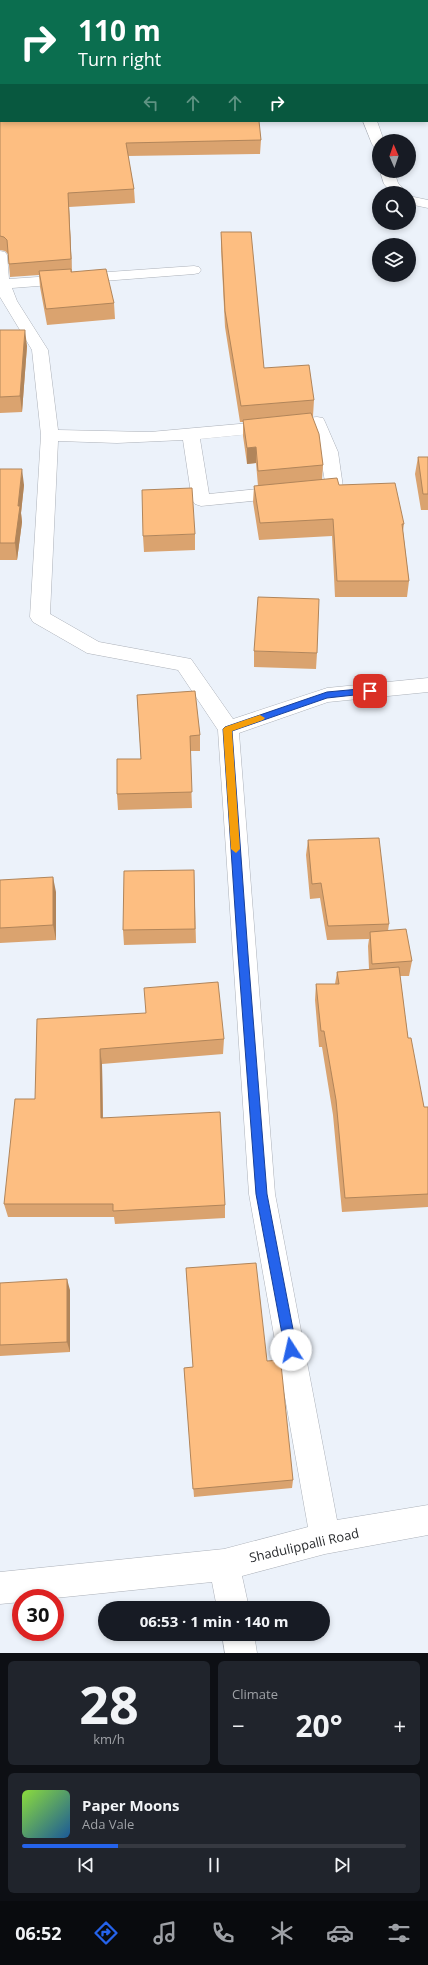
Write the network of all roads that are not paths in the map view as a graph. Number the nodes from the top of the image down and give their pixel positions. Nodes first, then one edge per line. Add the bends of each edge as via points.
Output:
1 (370, 122) edge
2 (375, 134) edge
3 (416, 201) edge
4 (428, 204) edge
5 (0, 255) edge
6 (194, 270) dead end
7 (4, 284) junction
8 (191, 434) junction
9 (50, 435) junction
10 (428, 685) edge
11 (228, 729) junction
12 (428, 1520) edge
13 (325, 1538) junction
14 (224, 1565) junction
15 (0, 1588) edge
16 (231, 1601) edge
17 (239, 1641) edge
18 (241, 1653) edge

1 - 2 street
3 - 4 street
5 - 7 street
6 - 7 street
7 - 9 street via 9,301 40,350
8 - 8 street via 201,500 334,488 329,452 317,422
8 - 9 street via 76,437
9 - 11 street via 40,617 94,648 184,664
10 - 11 street via 327,695
11 - 13 street via 262,1194
12 - 13 street, Shadulippalli Road
13 - 14 street, Shadulippalli Road
14 - 15 street, Shadulippalli Road
14 - 16 street
17 - 18 street

